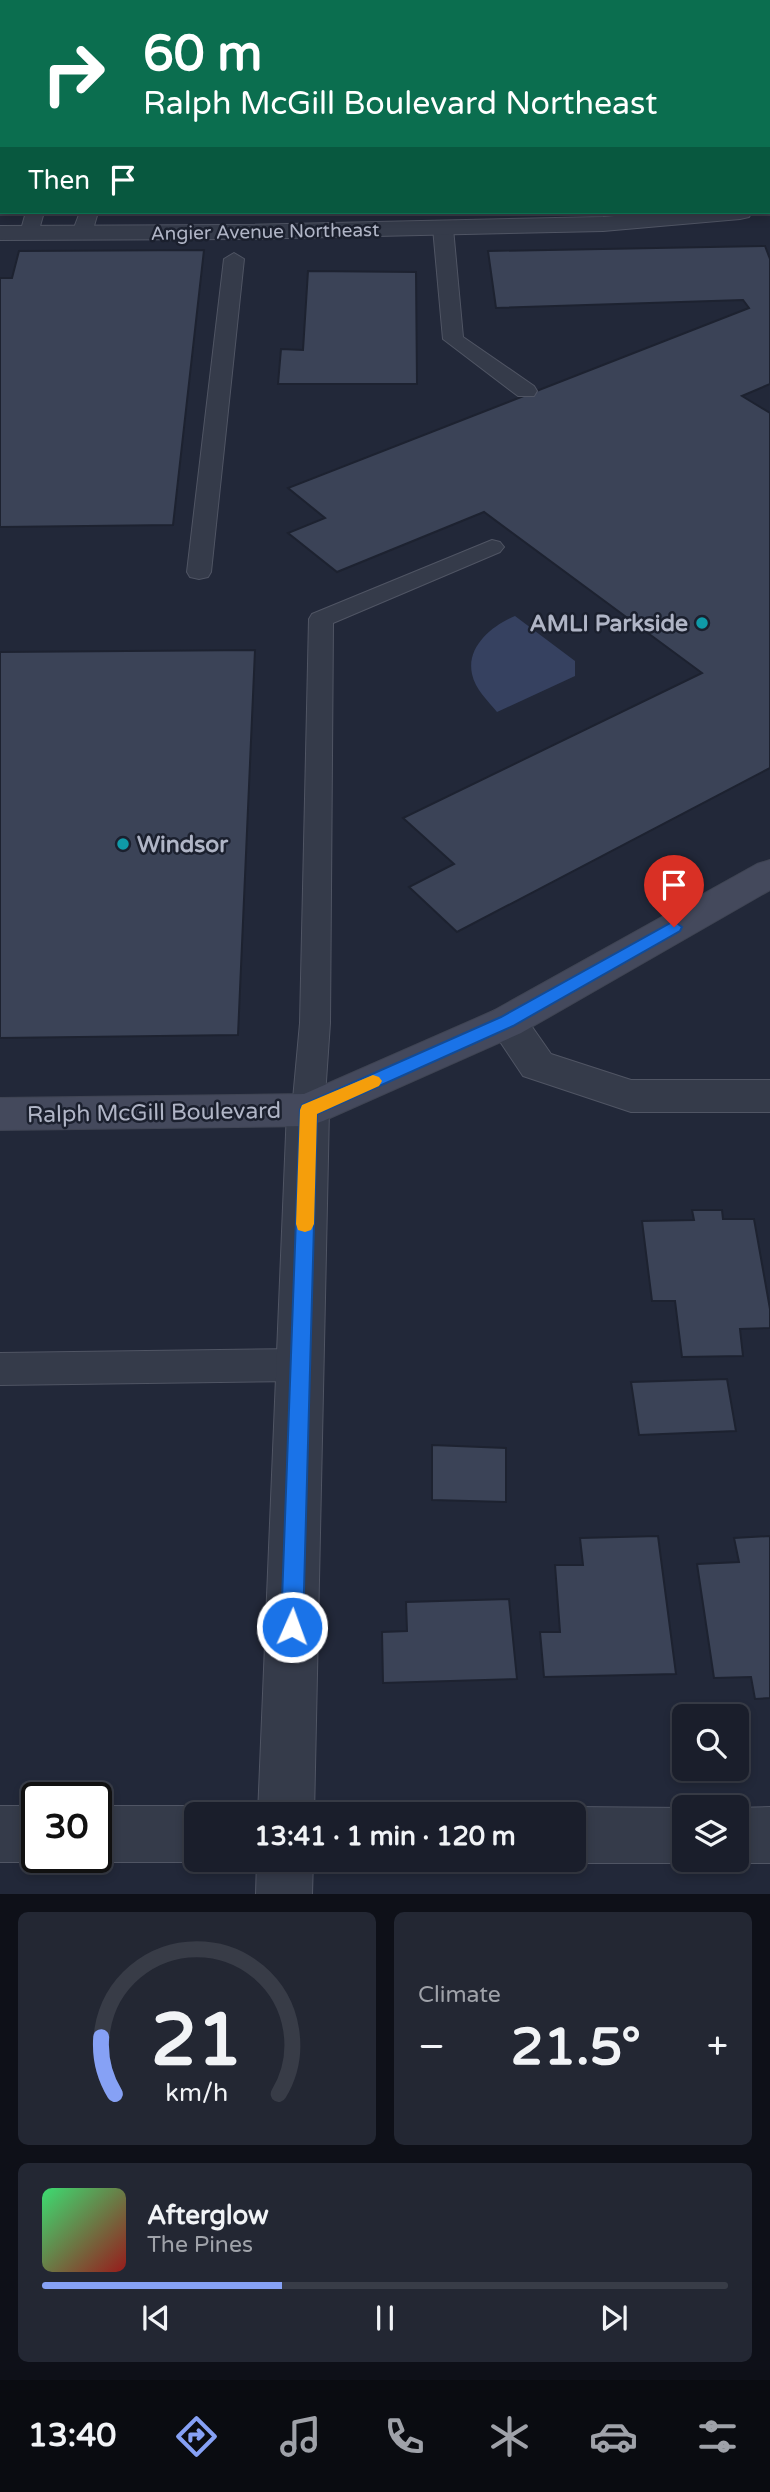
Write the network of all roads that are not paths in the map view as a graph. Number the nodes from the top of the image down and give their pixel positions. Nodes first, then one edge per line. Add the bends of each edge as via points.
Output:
1 (717, 214) edge
2 (33, 222) edge
3 (85, 222) edge
4 (443, 228) junction
5 (0, 233) edge
6 (234, 259) dead end
7 (526, 391) dead end
8 (492, 547) dead end
9 (200, 572) dead end
10 (770, 873) edge
11 (507, 1022) junction
12 (770, 1096) edge
13 (308, 1110) junction
14 (0, 1114) edge
15 (301, 1365) junction
16 (0, 1369) edge
17 (286, 1802) edge
18 (21, 1834) edge
19 (112, 1834) edge
20 (184, 1834) edge
21 (0, 1835) edge
22 (586, 1835) edge
23 (672, 1835) edge
24 (749, 1835) edge
25 (770, 1835) edge
26 (285, 1872) edge
27 (284, 1894) edge

1 - 4 street, Angier Avenue Northeast via 603,224
2 - 3 street, Angier Avenue Northeast
2 - 5 street, Angier Avenue Northeast
3 - 4 street, Angier Avenue Northeast
4 - 7 lane via 453,339
6 - 9 lane
8 - 13 lane via 321,619 315,1023
10 - 11 main road
11 - 12 street via 537,1065 631,1097
11 - 13 main road
13 - 14 main road, Ralph McGill Boulevard
13 - 15 street
15 - 16 lane
15 - 17 street
18 - 21 street
19 - 20 street
22 - 23 street
24 - 25 street
26 - 27 street

